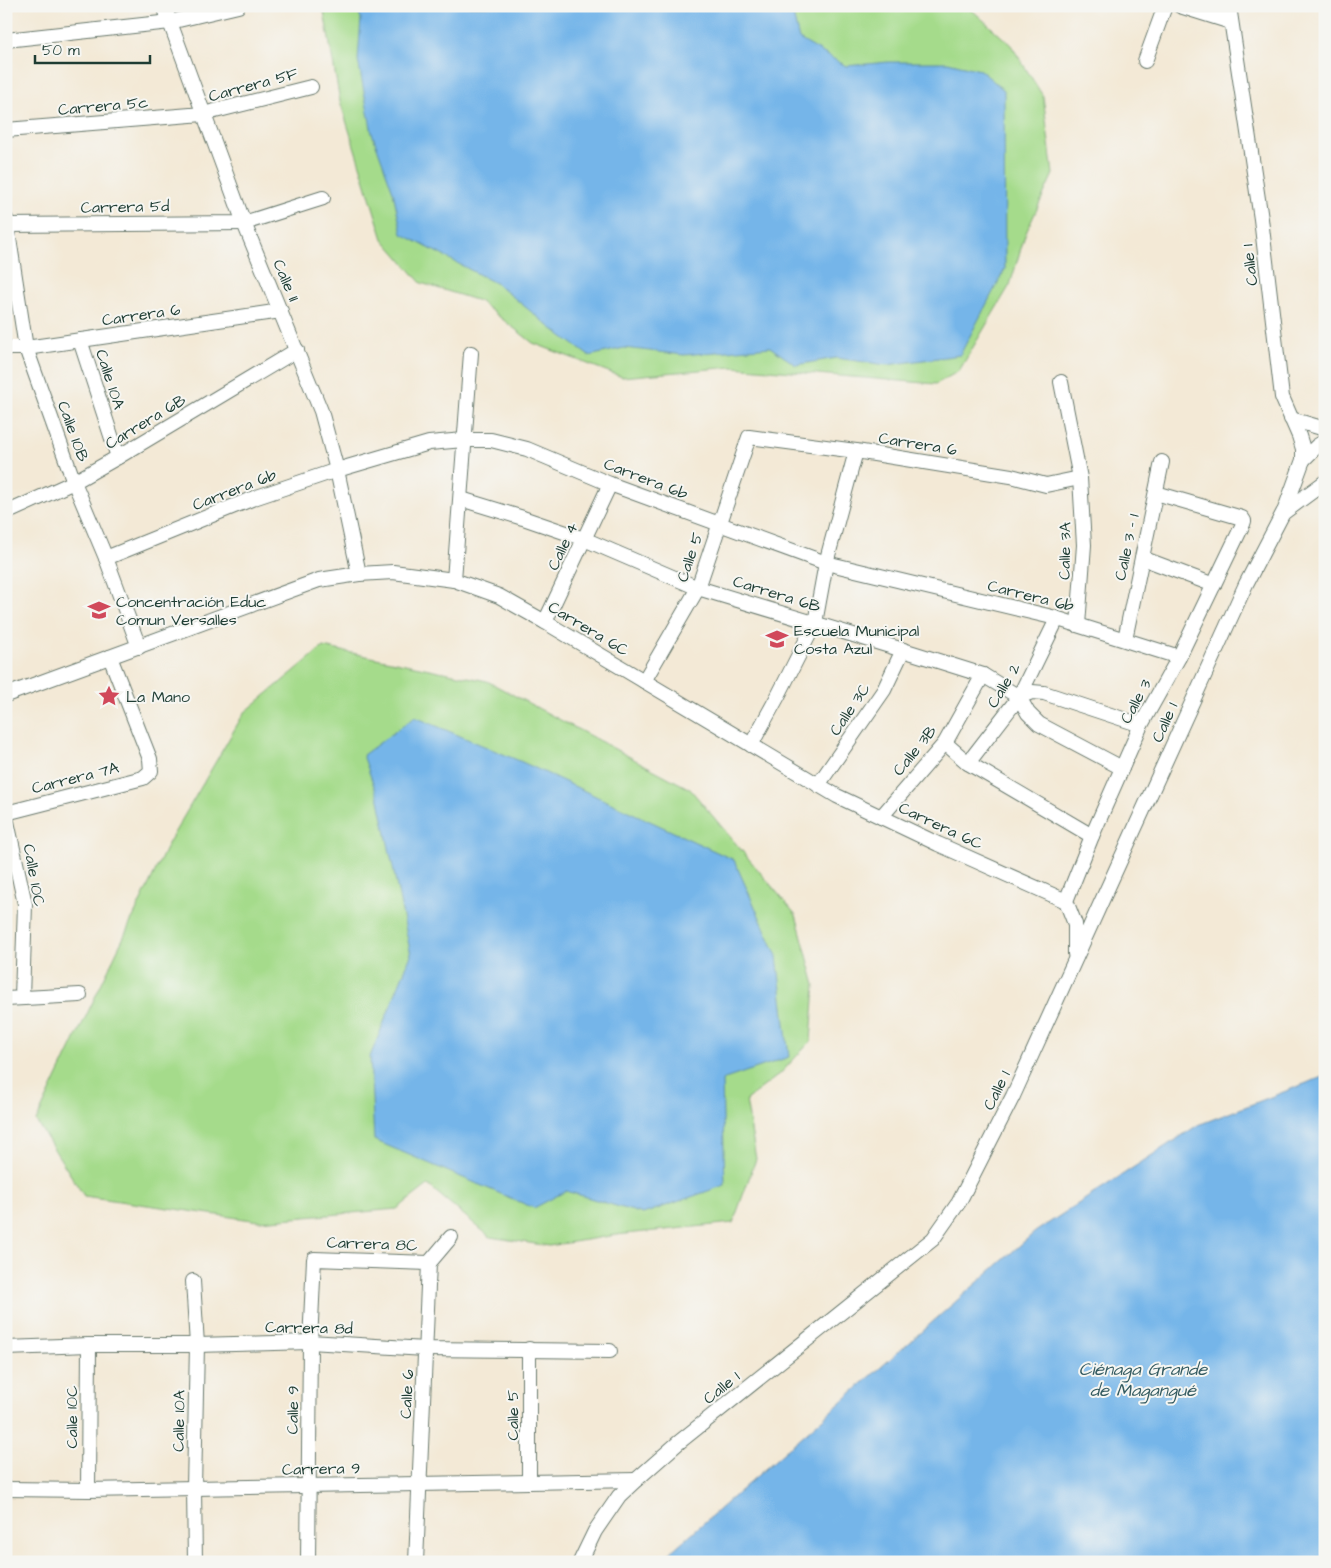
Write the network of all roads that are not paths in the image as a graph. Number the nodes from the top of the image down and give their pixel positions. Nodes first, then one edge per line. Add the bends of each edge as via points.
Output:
1 (164, 6) edge
2 (238, 6) edge
3 (1165, 6) edge
4 (1180, 6) edge
5 (1229, 6) edge
6 (170, 22) junction
7 (1231, 22) junction
8 (6, 40) edge
9 (1145, 61) dead end
10 (311, 87) dead end
11 (203, 114) junction
12 (6, 130) edge
13 (323, 198) dead end
14 (244, 222) junction
15 (7, 223) edge
16 (281, 311) junction
17 (80, 340) junction
18 (6, 348) edge
19 (26, 348) junction
20 (297, 350) junction
21 (471, 353) dead end
22 (1061, 382) dead end
23 (1291, 419) junction
24 (1325, 429) edge
25 (749, 437) joint
26 (464, 440) junction
27 (1325, 440) edge
28 (856, 451) junction
29 (118, 457) junction
30 (1303, 460) junction
31 (1162, 462) dead end
32 (337, 470) junction
33 (1080, 478) junction
34 (74, 482) junction
35 (1325, 482) edge
36 (610, 484) junction
37 (1156, 493) junction
38 (460, 499) junction
39 (6, 512) edge
40 (1283, 513) junction
41 (719, 524) junction
42 (584, 539) junction
43 (106, 558) junction
44 (1142, 558) junction
45 (826, 563) junction
46 (359, 574) junction
47 (454, 580) junction
48 (1214, 585) junction
49 (698, 588) junction
50 (1057, 619) junction
51 (545, 622) junction
52 (815, 623) junction
53 (1078, 625) junction
54 (1125, 639) junction
55 (139, 647) junction
56 (903, 650) junction
57 (110, 657) junction
58 (1179, 657) junction
59 (983, 675) junction
60 (644, 681) junction
61 (6, 695) edge
62 (1020, 697) junction
63 (1141, 725) junction
64 (945, 743) junction
65 (751, 745) junction
66 (968, 763) junction
67 (1122, 768) junction
68 (818, 785) junction
69 (6, 813) edge
70 (6, 817) edge
71 (881, 817) junction
72 (1092, 836) junction
73 (1066, 901) junction
74 (1075, 960) junction
75 (80, 995) dead end
76 (22, 998) junction
77 (6, 999) edge
78 (451, 1236) dead end
79 (314, 1258) joint
80 (429, 1263) junction
81 (193, 1281) dead end
82 (310, 1342) junction
83 (89, 1345) junction
84 (197, 1345) junction
85 (6, 1348) edge
86 (425, 1348) junction
87 (529, 1349) junction
88 (610, 1351) dead end
89 (636, 1480) junction
90 (529, 1482) junction
91 (419, 1484) junction
92 (309, 1486) junction
93 (194, 1488) junction
94 (6, 1489) edge
95 (88, 1490) junction
96 (195, 1562) edge
97 (308, 1562) edge
98 (416, 1562) edge
99 (580, 1562) edge

1 - 6 street, Calle 11
2 - 6 street
3 - 9 street
4 - 7 street
5 - 7 street, Calle 1
6 - 8 street
6 - 11 street, Calle 11
7 - 23 street, Calle 1 via 1261,219 1282,397
10 - 11 street, Carrera 5F
11 - 12 street, Carrera 5c
11 - 14 street, Calle 11
13 - 14 street, Carrera 5d
14 - 15 street, Carrera 5d
14 - 16 street, Calle 11
15 - 19 street, Calle 10B
16 - 17 street, Carrera 6
16 - 20 street, Calle 11
17 - 19 street, Carrera 6
17 - 29 street, Calle 10A
18 - 19 street, Carrera 6
19 - 34 street, Calle 10B
20 - 29 street, Carrera 6B
20 - 32 street, Calle 11 via 321,411
21 - 26 street
22 - 33 street
23 - 24 street
23 - 30 street, Calle 1 via 1303,449
25 - 28 street, Carrera 6
25 - 41 street, Calle 5
26 - 32 street, Carrera 6b via 429,442
26 - 36 street, Carrera 6b via 491,440 527,449
26 - 38 street
27 - 30 street
28 - 33 street, Carrera 6 via 1011,476 1046,485
28 - 45 street
29 - 34 street, Carrera 6B
30 - 40 street, Calle 1
31 - 37 street, Calle 3 - 1
32 - 43 street, Carrera 6b via 254,498
32 - 46 street, Calle 11
33 - 53 street, Calle 3A via 1084,545
34 - 39 street, Carrera 6B
34 - 43 street, Calle 10B
35 - 40 street, Calle 1
36 - 41 street, Carrera 6b
36 - 42 street, Calle 4
37 - 44 street, Calle 3 - 1
37 - 48 street, Calle 3 via 1244,521
38 - 42 street, Carrera 6B
38 - 47 street
40 - 74 street, Calle 1 via 1246,584
41 - 45 street, Carrera 6b
41 - 49 street, Calle 5
42 - 49 street, Carrera 6B
42 - 51 street, Calle 4
43 - 55 street, Calle 10B
44 - 48 street
44 - 54 street, Calle 3 - 1
45 - 50 street, Carrera 6b
45 - 52 street
46 - 47 street, Carrera 6C via 393,572
46 - 55 street, Carrera 6C via 319,580
47 - 51 street, Carrera 6C via 499,596
48 - 58 street, Calle 3
49 - 52 street, Carrera 6B
49 - 60 street, Calle 5
50 - 53 street, Carrera 6b
50 - 62 street, Calle 2
51 - 60 street, Carrera 6C
52 - 56 street, Carrera 6B
52 - 65 street
53 - 54 street, Carrera 6b
54 - 58 street, Carrera 6b
55 - 57 street, Carrera 6C
56 - 59 street, Carrera 6B
56 - 68 street, Calle 3C via 884,690
57 - 61 street, Carrera 6C
57 - 69 street, Carrera 7A via 150,759 151,771 143,778
58 - 63 street, Calle 3
59 - 62 street, Carrera 6B
59 - 64 street, Calle 3B
60 - 65 street, Carrera 6C
62 - 63 street via 1032,692 1044,693
62 - 66 street, Calle 2
62 - 67 street, Carrera 6B via 1028,714 1039,724
63 - 67 street, Calle 3
64 - 66 street
64 - 71 street, Calle 3B
65 - 68 street, Carrera 6C
66 - 72 street
67 - 72 street, Calle 3
68 - 71 street, Carrera 6C
70 - 76 street, Calle 10C via 25,904
71 - 73 street, Carrera 6C
72 - 73 street, Calle 3
73 - 74 street via 1075,924
74 - 89 street, Calle 1 via 1009,1105 958,1202 933,1239
75 - 76 street
76 - 77 street
78 - 80 street
79 - 80 street, Carrera 8C
79 - 82 street, Calle 9
80 - 86 street, Calle 6
81 - 84 street, Calle 10A
82 - 84 street, Carrera 8d
82 - 86 street, Carrera 8d
82 - 92 street, Calle 9
83 - 84 street, Carrera 8d
83 - 85 street, Carrera 8d
83 - 95 street, Calle 10C
84 - 93 street, Calle 10A
86 - 87 street, Carrera 8d
86 - 91 street, Calle 6
87 - 88 street, Carrera 8d
87 - 90 street, Calle 5
89 - 90 street, Carrera 9
89 - 99 street, Calle 1 via 614,1503
90 - 91 street, Carrera 9
91 - 92 street, Carrera 9
91 - 98 street, Calle 6
92 - 93 street, Carrera 9
92 - 97 street, Calle 9
93 - 95 street, Carrera 9
93 - 96 street, Calle 10A
94 - 95 street, Carrera 9

